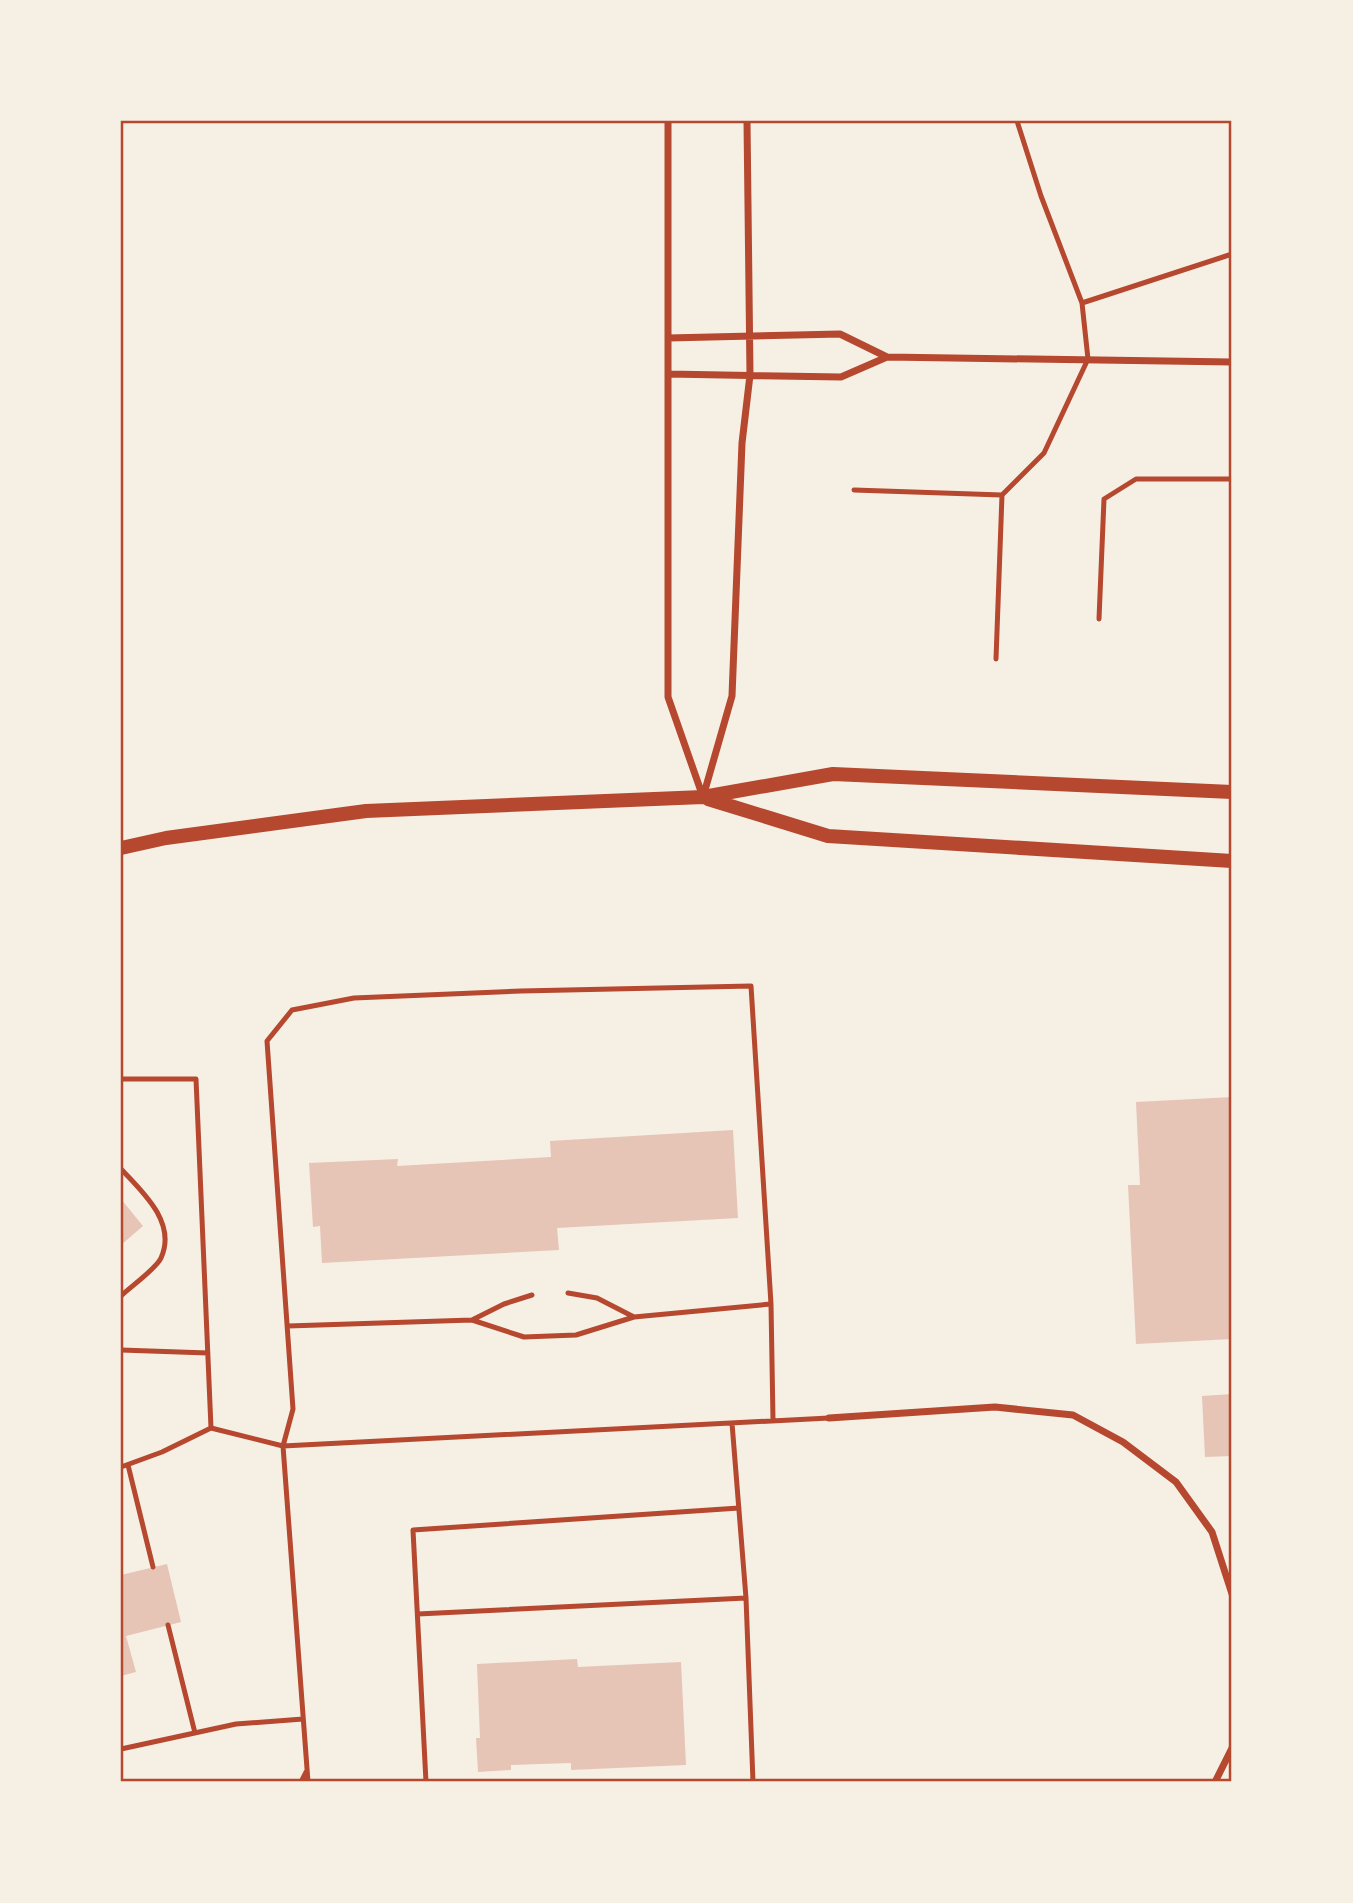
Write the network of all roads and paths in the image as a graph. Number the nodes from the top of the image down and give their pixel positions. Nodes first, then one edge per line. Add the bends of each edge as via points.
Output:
1 (668, 121) edge
2 (747, 121) edge
3 (1017, 121) edge
4 (1232, 254) edge
5 (1082, 303) junction
6 (750, 335) junction
7 (668, 338) junction
8 (887, 357) junction
9 (1088, 359) junction
10 (1232, 362) edge
11 (668, 374) junction
12 (750, 375) junction
13 (1232, 479) edge
14 (854, 491) dead end
15 (1002, 495) junction
16 (1099, 619) dead end
17 (996, 659) dead end
18 (1232, 792) edge
19 (703, 797) junction
20 (121, 848) edge
21 (1232, 861) edge
22 (121, 1079) edge
23 (121, 1169) edge
24 (568, 1293) dead end
25 (532, 1295) dead end
26 (121, 1296) edge
27 (771, 1304) junction
28 (634, 1317) junction
29 (472, 1320) junction
30 (288, 1326) junction
31 (121, 1350) edge
32 (208, 1353) junction
33 (829, 1418) joint
34 (773, 1420) junction
35 (732, 1423) junction
36 (211, 1428) junction
37 (283, 1446) junction
38 (124, 1466) edge
39 (739, 1508) junction
40 (153, 1567) dead end
41 (1232, 1594) edge
42 (746, 1598) junction
43 (418, 1614) junction
44 (168, 1625) dead end
45 (303, 1719) junction
46 (195, 1733) junction
47 (1232, 1748) edge
48 (121, 1749) edge
49 (308, 1769) junction
50 (301, 1782) edge
51 (309, 1782) edge
52 (426, 1782) edge
53 (753, 1782) edge
54 (1215, 1782) edge

1 - 7 street
2 - 6 street
3 - 5 lane
4 - 5 lane
5 - 9 lane
6 - 7 street
6 - 8 street via 839,334
6 - 12 street
7 - 11 street
8 - 9 street
8 - 12 street via 841,377
9 - 10 street
9 - 15 lane via 1044,453
11 - 12 street
11 - 19 street via 668,697
12 - 19 street via 742,443 733,696
13 - 16 lane via 1136,479 1104,499
14 - 15 lane
15 - 17 lane
18 - 19 main road via 833,774
19 - 20 main road via 366,811
19 - 21 main road via 828,836
22 - 32 lane via 196,1079
23 - 26 lane via 152,1201 166,1234 160,1260
24 - 28 lane via 597,1298
25 - 29 lane
27 - 28 lane
27 - 30 lane via 751,986 479,992 354,998 292,1010 267,1041
27 - 34 lane
28 - 29 lane via 576,1335 524,1338
29 - 30 lane
30 - 37 lane via 293,1409
31 - 32 lane
32 - 36 lane
33 - 34 lane
33 - 41 street via 995,1407 1073,1415 1124,1442 1177,1482 1212,1532
34 - 35 lane
35 - 37 lane
35 - 39 lane
36 - 37 lane
36 - 38 lane
37 - 45 lane
38 - 40 lane
39 - 42 lane
39 - 43 lane via 414,1530
42 - 43 lane
42 - 53 lane
43 - 52 lane
44 - 46 lane
45 - 46 lane via 236,1724
45 - 49 lane
46 - 48 lane
47 - 54 street
49 - 50 lane
49 - 51 lane

